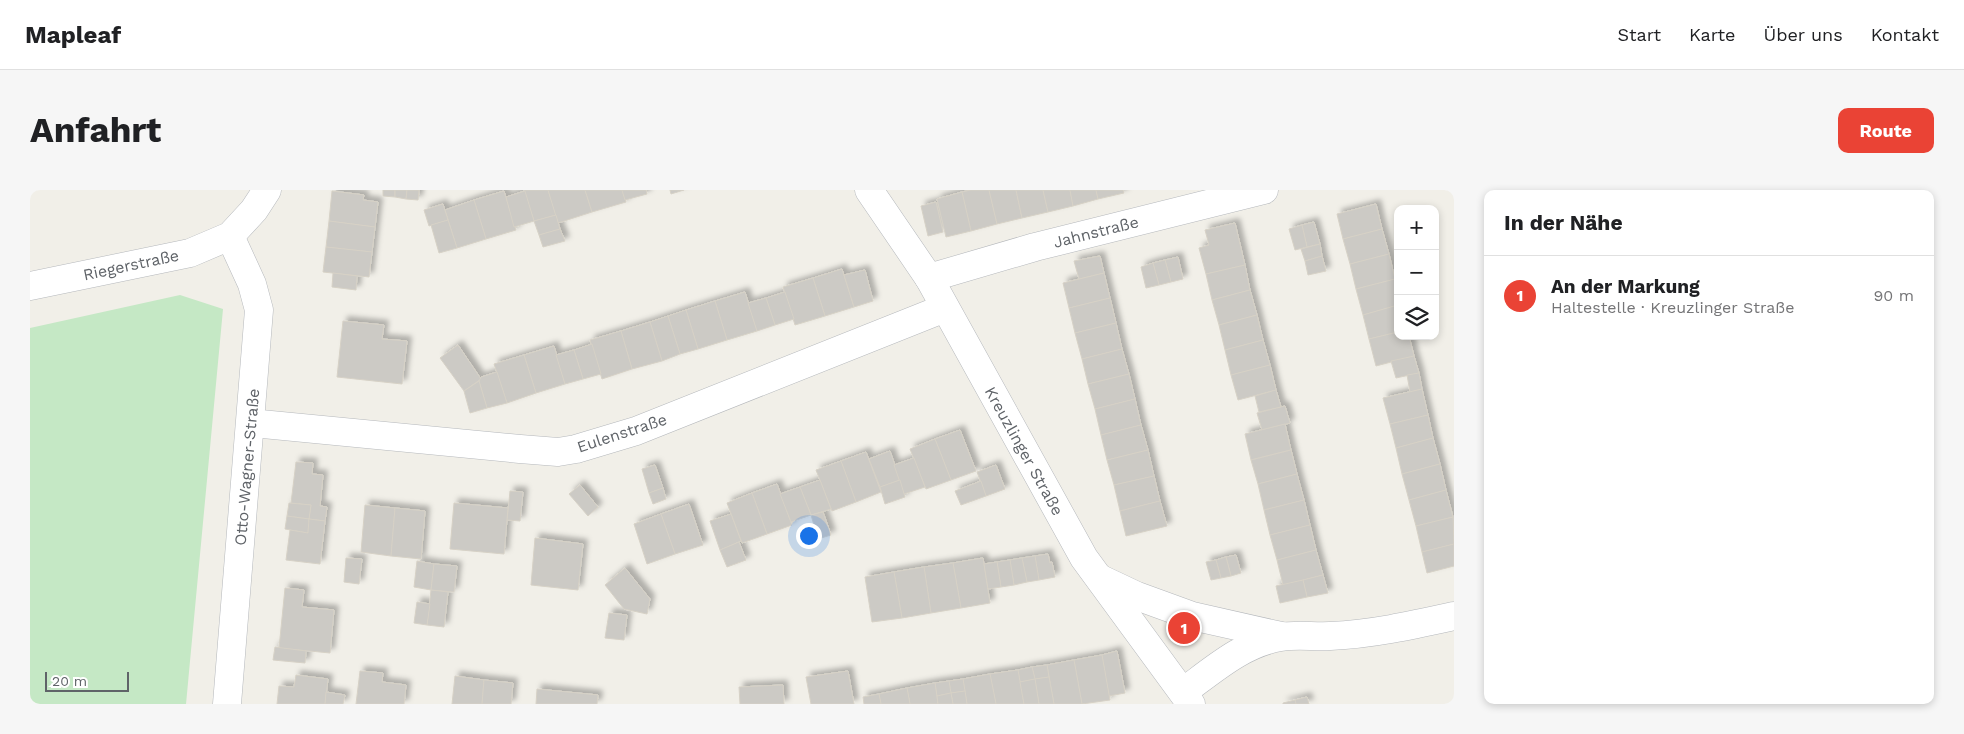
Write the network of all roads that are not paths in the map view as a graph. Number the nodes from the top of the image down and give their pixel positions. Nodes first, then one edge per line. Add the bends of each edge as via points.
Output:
1 (267, 190) edge
2 (870, 190) edge
3 (1264, 190) edge
4 (230, 236) junction
5 (929, 278) junction
6 (30, 286) edge
7 (945, 308) junction
8 (251, 423) junction
9 (1099, 579) junction
10 (1454, 616) edge
11 (1281, 636) junction
12 (1187, 698) edge
13 (227, 704) edge

1 - 4 street
2 - 5 street, Kreuzlinger Straße
3 - 5 street, Jahnstraße
4 - 6 street, Riegerstraße via 190,252
4 - 8 street, Otto-Wagner-Straße via 252,284 259,310
5 - 7 street, Kreuzlinger Straße
7 - 8 street, Eulenstraße via 636,431 558,452
7 - 9 street, Kreuzlinger Straße via 1084,558
8 - 13 street, Otto-Wagner-Straße
9 - 11 street via 1192,616
9 - 12 street, Kreuzlinger Straße
10 - 11 street via 1376,633
11 - 12 street via 1250,646 1230,657

